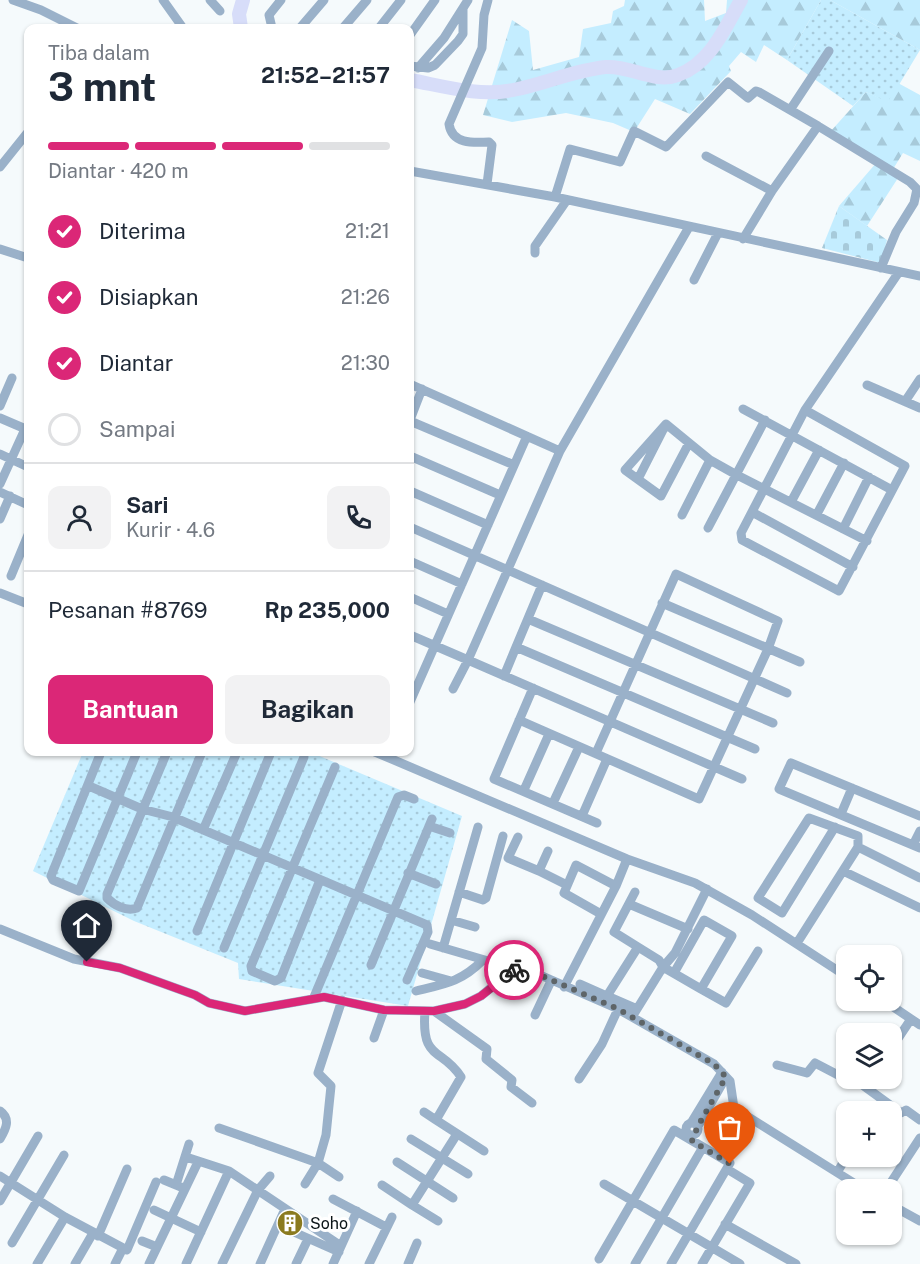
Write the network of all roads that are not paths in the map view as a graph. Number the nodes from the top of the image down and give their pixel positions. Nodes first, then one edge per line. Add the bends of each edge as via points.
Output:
1 (13, 0) edge
2 (163, 0) edge
3 (210, 0) edge
4 (281, 0) edge
5 (324, 0) edge
6 (367, 0) edge
7 (401, 0) edge
8 (435, 0) edge
9 (468, 0) edge
10 (488, 0) edge
11 (463, 9) junction
12 (220, 11) dead end
13 (69, 24) edge
14 (180, 24) edge
15 (271, 24) edge
16 (303, 24) edge
17 (346, 24) edge
18 (382, 24) edge
19 (414, 30) edge
20 (830, 51) dead end
21 (414, 67) edge
22 (790, 110) junction
23 (818, 126) junction
24 (24, 137) edge
25 (706, 156) dead end
26 (0, 167) edge
27 (414, 172) edge
28 (487, 184) junction
29 (772, 191) junction
30 (555, 197) junction
31 (567, 200) junction
32 (689, 227) junction
33 (718, 233) junction
34 (743, 239) junction
35 (0, 249) edge
36 (535, 253) dead end
37 (24, 257) edge
38 (880, 268) junction
39 (899, 272) junction
40 (920, 276) edge
41 (694, 280) dead end
42 (12, 378) dead end
43 (920, 379) edge
44 (867, 384) dead end
45 (414, 386) edge
46 (422, 389) junction
47 (906, 400) junction
48 (0, 406) edge
49 (920, 408) edge
50 (743, 409) dead end
51 (414, 410) edge
52 (805, 410) junction
53 (0, 418) edge
54 (765, 420) junction
55 (414, 423) edge
56 (666, 424) junction
57 (24, 429) edge
58 (24, 435) edge
59 (527, 436) junction
60 (792, 436) junction
61 (689, 442) junction
62 (819, 450) junction
63 (560, 451) junction
64 (0, 454) edge
65 (414, 458) edge
66 (11, 459) junction
67 (710, 460) junction
68 (844, 463) junction
69 (24, 465) edge
70 (514, 465) junction
71 (735, 474) junction
72 (869, 477) junction
73 (638, 479) junction
74 (0, 484) edge
75 (764, 489) junction
76 (892, 490) junction
77 (0, 492) edge
78 (414, 493) edge
79 (500, 495) junction
80 (10, 496) junction
81 (791, 502) junction
82 (24, 503) edge
83 (752, 512) junction
84 (817, 514) junction
85 (682, 515) dead end
86 (0, 519) edge
87 (488, 525) junction
88 (708, 528) dead end
89 (414, 529) edge
90 (843, 529) junction
91 (867, 541) junction
92 (24, 545) edge
93 (474, 555) junction
94 (414, 563) edge
95 (853, 567) junction
96 (508, 570) junction
97 (11, 576) dead end
98 (462, 584) junction
99 (542, 585) junction
100 (0, 593) edge
101 (414, 599) edge
102 (24, 602) edge
103 (662, 603) junction
104 (448, 614) junction
105 (528, 619) junction
106 (648, 632) junction
107 (414, 637) edge
108 (434, 645) junction
109 (516, 647) junction
110 (768, 649) junction
111 (468, 660) junction
112 (800, 662) dead end
113 (634, 665) junction
114 (414, 672) edge
115 (420, 676) junction
116 (504, 676) junction
117 (754, 679) junction
118 (533, 688) junction
119 (453, 689) dead end
120 (414, 692) edge
121 (623, 692) junction
122 (787, 693) dead end
123 (740, 711) junction
124 (519, 720) junction
125 (609, 722) junction
126 (772, 723) dead end
127 (549, 734) junction
128 (728, 738) junction
129 (579, 747) junction
130 (754, 750) dead end
131 (596, 753) junction
132 (100, 756) edge
133 (135, 756) edge
134 (165, 756) edge
135 (200, 756) edge
136 (235, 756) edge
137 (269, 756) edge
138 (384, 756) edge
139 (304, 757) dead end
140 (607, 759) junction
141 (335, 767) dead end
142 (714, 768) junction
143 (742, 779) dead end
144 (89, 786) junction
145 (852, 788) junction
146 (524, 790) junction
147 (120, 798) junction
148 (414, 799) dead end
149 (553, 803) junction
150 (142, 809) junction
151 (841, 814) junction
152 (582, 816) junction
153 (920, 816) edge
154 (173, 818) junction
155 (597, 823) dead end
156 (478, 827) dead end
157 (835, 827) junction
158 (203, 830) junction
159 (920, 831) edge
160 (450, 833) dead end
161 (503, 836) dead end
162 (518, 837) dead end
163 (232, 843) junction
164 (917, 846) edge
165 (858, 847) junction
166 (548, 851) dead end
167 (262, 855) junction
168 (627, 859) junction
169 (292, 868) junction
170 (843, 871) junction
171 (539, 872) junction
172 (408, 873) junction
173 (920, 878) edge
174 (320, 880) junction
175 (436, 884) dead end
176 (566, 884) junction
177 (616, 886) junction
178 (707, 889) junction
179 (459, 892) junction
180 (635, 892) dead end
181 (357, 895) junction
182 (629, 904) junction
183 (920, 908) edge
184 (393, 910) junction
185 (601, 914) junction
186 (451, 920) junction
187 (475, 927) dead end
188 (0, 929) edge
189 (688, 929) junction
190 (197, 930) dead end
191 (797, 943) junction
192 (430, 944) dead end
193 (638, 947) junction
194 (224, 948) dead end
195 (443, 948) junction
196 (758, 951) dead end
197 (483, 960) junction
198 (371, 965) dead end
199 (663, 967) junction
200 (836, 969) edge
201 (422, 973) dead end
202 (674, 973) junction
203 (504, 977) junction
204 (407, 980) dead end
205 (551, 981) junction
206 (454, 982) junction
207 (580, 984) dead end
208 (564, 987) junction
209 (701, 989) junction
210 (416, 991) dead end
211 (314, 997) junction
212 (342, 1000) junction
213 (606, 1000) junction
214 (618, 1009) junction
215 (384, 1010) junction
216 (429, 1011) junction
217 (895, 1011) edge
218 (635, 1013) junction
219 (535, 1015) dead end
220 (909, 1023) junction
221 (920, 1025) edge
222 (902, 1033) edge
223 (374, 1038) dead end
224 (777, 1065) dead end
225 (307, 1069) dead end
226 (318, 1073) junction
227 (836, 1074) edge
228 (724, 1075) junction
229 (579, 1079) dead end
230 (876, 1089) edge
231 (532, 1103) dead end
232 (0, 1111) edge
233 (424, 1112) dead end
234 (436, 1120) junction
235 (920, 1120) edge
236 (219, 1128) dead end
237 (690, 1132) junction
238 (457, 1134) junction
239 (38, 1136) dead end
240 (920, 1138) edge
241 (411, 1139) dead end
242 (0, 1140) edge
243 (189, 1144) dead end
244 (703, 1148) junction
245 (483, 1151) dead end
246 (64, 1155) dead end
247 (186, 1157) junction
248 (442, 1158) junction
249 (198, 1162) junction
250 (397, 1162) dead end
251 (318, 1163) junction
252 (840, 1167) edge
253 (128, 1169) dead end
254 (727, 1169) junction
255 (229, 1171) junction
256 (838, 1171) junction
257 (468, 1174) dead end
258 (0, 1176) edge
259 (270, 1176) dead end
260 (339, 1177) dead end
261 (849, 1179) edge
262 (893, 1179) edge
263 (427, 1181) junction
264 (11, 1183) junction
265 (305, 1184) dead end
266 (604, 1184) dead end
267 (382, 1185) dead end
268 (181, 1187) junction
269 (258, 1190) junction
270 (453, 1198) dead end
271 (333, 1199) dead end
272 (0, 1201) edge
273 (39, 1201) junction
274 (632, 1201) junction
275 (412, 1205) junction
276 (285, 1209) junction
277 (154, 1210) dead end
278 (357, 1211) junction
279 (902, 1211) edge
280 (65, 1217) junction
281 (392, 1217) dead end
282 (172, 1218) junction
283 (662, 1218) junction
284 (438, 1221) dead end
285 (920, 1221) edge
286 (726, 1224) junction
287 (278, 1225) junction
288 (386, 1227) junction
289 (201, 1232) junction
290 (95, 1234) junction
291 (689, 1234) junction
292 (308, 1239) junction
293 (142, 1241) dead end
294 (12, 1243) dead end
295 (417, 1243) dead end
296 (157, 1247) junction
297 (711, 1247) junction
298 (340, 1249) junction
299 (122, 1250) junction
300 (598, 1259) dead end
301 (737, 1263) edge
302 (38, 1264) edge
303 (75, 1264) edge
304 (115, 1264) edge
305 (149, 1264) edge
306 (186, 1264) edge
307 (222, 1264) edge
308 (260, 1264) edge
309 (296, 1264) edge
310 (333, 1264) edge
311 (369, 1264) edge
312 (408, 1264) edge
313 (635, 1264) edge
314 (671, 1264) edge
315 (702, 1264) edge
316 (796, 1264) edge

1 - 13 street
2 - 14 street
3 - 12 street
4 - 15 street via 269,15
5 - 16 street
6 - 17 street
7 - 18 street
8 - 19 street
9 - 11 street
10 - 28 street via 482,48 448,124 453,137 492,145
11 - 21 street
11 - 21 street via 463,37 435,65
20 - 22 street
22 - 23 street
22 - 30 street via 757,91 748,98 726,82 666,147 634,131 620,162 570,148
23 - 29 street
23 - 38 street via 917,189 918,196
24 - 26 street
25 - 29 street
27 - 28 street
28 - 30 street
29 - 34 street
30 - 31 street
31 - 32 street
31 - 36 street via 535,246
32 - 33 street
32 - 63 street
33 - 34 street
33 - 41 street
34 - 38 street
35 - 37 street
38 - 39 street
39 - 40 street
39 - 52 street
42 - 48 street
43 - 47 street
44 - 47 street
45 - 46 street
46 - 51 street
46 - 59 street
47 - 49 street
50 - 54 street
52 - 60 street
52 - 76 street via 905,466
53 - 57 street
54 - 60 street
54 - 71 street
55 - 70 street
56 - 61 street
56 - 73 street
56 - 73 street via 625,468
58 - 66 street
59 - 63 street
59 - 70 street
60 - 62 street
60 - 75 street
61 - 67 street
61 - 73 street via 661,496
62 - 68 street
62 - 81 street
63 - 96 street
64 - 66 street
65 - 79 street
66 - 69 street
66 - 74 street
67 - 71 street
67 - 85 street
68 - 72 street
68 - 84 street
70 - 79 street
71 - 75 street
71 - 88 street
72 - 76 street
72 - 90 street
75 - 81 street
75 - 83 street
76 - 91 street
77 - 80 street
78 - 87 street
79 - 87 street
80 - 82 street
80 - 86 street
81 - 84 street
83 - 95 street
83 - 95 street via 742,540 837,591
84 - 90 street
87 - 93 street
89 - 93 street
90 - 91 street
91 - 95 street
92 - 97 street
93 - 96 street
93 - 98 street
94 - 98 street
96 - 99 street
96 - 111 street
98 - 104 street
99 - 105 street
99 - 106 street
100 - 102 street
101 - 104 street
103 - 106 street
103 - 110 street
103 - 110 street via 678,574 776,618 778,624
104 - 108 street
105 - 109 street
105 - 113 street
106 - 113 street
106 - 117 street
107 - 108 street
108 - 111 street
108 - 115 street
109 - 116 street
109 - 121 street
110 - 112 street
110 - 117 street
111 - 116 street
111 - 119 street
113 - 121 street
113 - 123 street
114 - 115 street
115 - 120 street
116 - 118 street
117 - 122 street
117 - 123 street
118 - 124 street
118 - 125 street
121 - 125 street
121 - 128 street
123 - 126 street
123 - 128 street
124 - 127 street
124 - 146 street via 494,779
125 - 131 street
125 - 142 street
127 - 129 street
127 - 146 street
128 - 130 street
128 - 142 street
129 - 131 street
129 - 149 street
131 - 140 street
132 - 144 street
133 - 147 street
134 - 150 street
135 - 154 street
136 - 158 street
137 - 163 street
138 - 168 street
139 - 167 street
140 - 142 street via 697,799
140 - 152 street
141 - 169 street
142 - 143 street
144 - 147 street
144 - 147 street via 51,876 52,880 77,890 81,889
145 - 151 street
145 - 151 street via 791,763 779,789
145 - 153 street
146 - 149 street
147 - 150 street
148 - 181 street via 404,795 398,798
149 - 152 street
150 - 154 street
150 - 154 street via 106,894 119,907 137,908
151 - 164 street
152 - 155 street
154 - 158 street
156 - 179 street
157 - 157 street via 782,913 758,898 808,818
157 - 165 street via 858,836
158 - 163 street
159 - 164 street
160 - 172 street via 431,822
161 - 179 street via 486,898
162 - 171 street via 508,858
163 - 167 street
163 - 190 street
165 - 170 street
165 - 173 street
166 - 171 street
167 - 169 street
167 - 194 street
168 - 177 street
168 - 178 street
169 - 174 street
169 - 174 street via 251,966 252,971 275,981 281,978
170 - 183 street
170 - 191 street
171 - 176 street
172 - 175 street
172 - 184 street
174 - 181 street
176 - 177 street via 576,866
176 - 185 street via 564,893
177 - 185 street
178 - 189 street
178 - 191 street
179 - 186 street
180 - 182 street
181 - 184 street
181 - 211 street
182 - 189 street
182 - 193 street via 614,932
184 - 198 street
184 - 204 street via 429,928
185 - 208 street
186 - 187 street
186 - 195 street
188 - 211 street via 74,959 120,968 233,1010
189 - 199 street
191 - 200 street
192 - 195 street
193 - 199 street
193 - 213 street
195 - 197 street
196 - 209 street via 726,1003
197 - 203 street via 495,963
197 - 206 street
199 - 202 street
199 - 218 street
201 - 206 street
202 - 209 street
202 - 209 street via 704,920 732,936
203 - 205 street via 519,968
203 - 216 street via 465,1004
205 - 208 street
205 - 219 street
206 - 210 street
207 - 213 street
208 - 213 street
211 - 212 street
212 - 215 street
212 - 226 street
213 - 214 street
213 - 218 street
214 - 218 street
214 - 229 street via 602,1044
215 - 216 street
215 - 223 street
216 - 231 street via 487,1049 486,1059
216 - 234 street via 423,1032 431,1050 461,1077
217 - 220 street
218 - 228 street via 714,1064
220 - 221 street
220 - 222 street
224 - 227 street via 807,1073 815,1063
225 - 226 street
226 - 251 street via 331,1086 326,1135
228 - 237 street
228 - 256 street via 731,1085 734,1108
230 - 235 street via 901,1113 906,1110
232 - 242 street via 7,1124
233 - 234 street
234 - 238 street
236 - 251 street
237 - 244 street
237 - 274 street via 674,1130
238 - 245 street
238 - 248 street
239 - 264 street
240 - 262 street
241 - 248 street
243 - 247 street
244 - 254 street via 730,1164
244 - 283 street
246 - 273 street
247 - 249 street
247 - 268 street
248 - 257 street
248 - 263 street
249 - 255 street
249 - 268 street
250 - 263 street
251 - 260 street
251 - 265 street
252 - 256 street
253 - 290 street
254 - 286 street via 750,1183
254 - 291 street
255 - 269 street
255 - 289 street
256 - 261 street
258 - 264 street
259 - 269 street
263 - 270 street
263 - 275 street
264 - 272 street
264 - 273 street
266 - 274 street
267 - 275 street
268 - 282 street
268 - 299 street via 160,1181 127,1250
269 - 276 street
269 - 307 street
271 - 278 street
273 - 280 street
273 - 294 street
274 - 283 street
274 - 300 street
275 - 284 street
276 - 287 street
276 - 298 street
277 - 282 street
278 - 288 street
278 - 298 street
279 - 285 street
280 - 290 street
280 - 302 street
281 - 288 street
282 - 289 street
282 - 296 street
283 - 291 street
283 - 313 street
286 - 297 street
286 - 316 street
287 - 292 street
287 - 308 street
288 - 311 street
289 - 306 street
290 - 299 street
290 - 303 street
291 - 297 street
291 - 314 street
292 - 298 street
292 - 309 street
293 - 296 street
295 - 312 street
296 - 305 street
297 - 301 street
297 - 315 street
298 - 310 street
299 - 304 street

